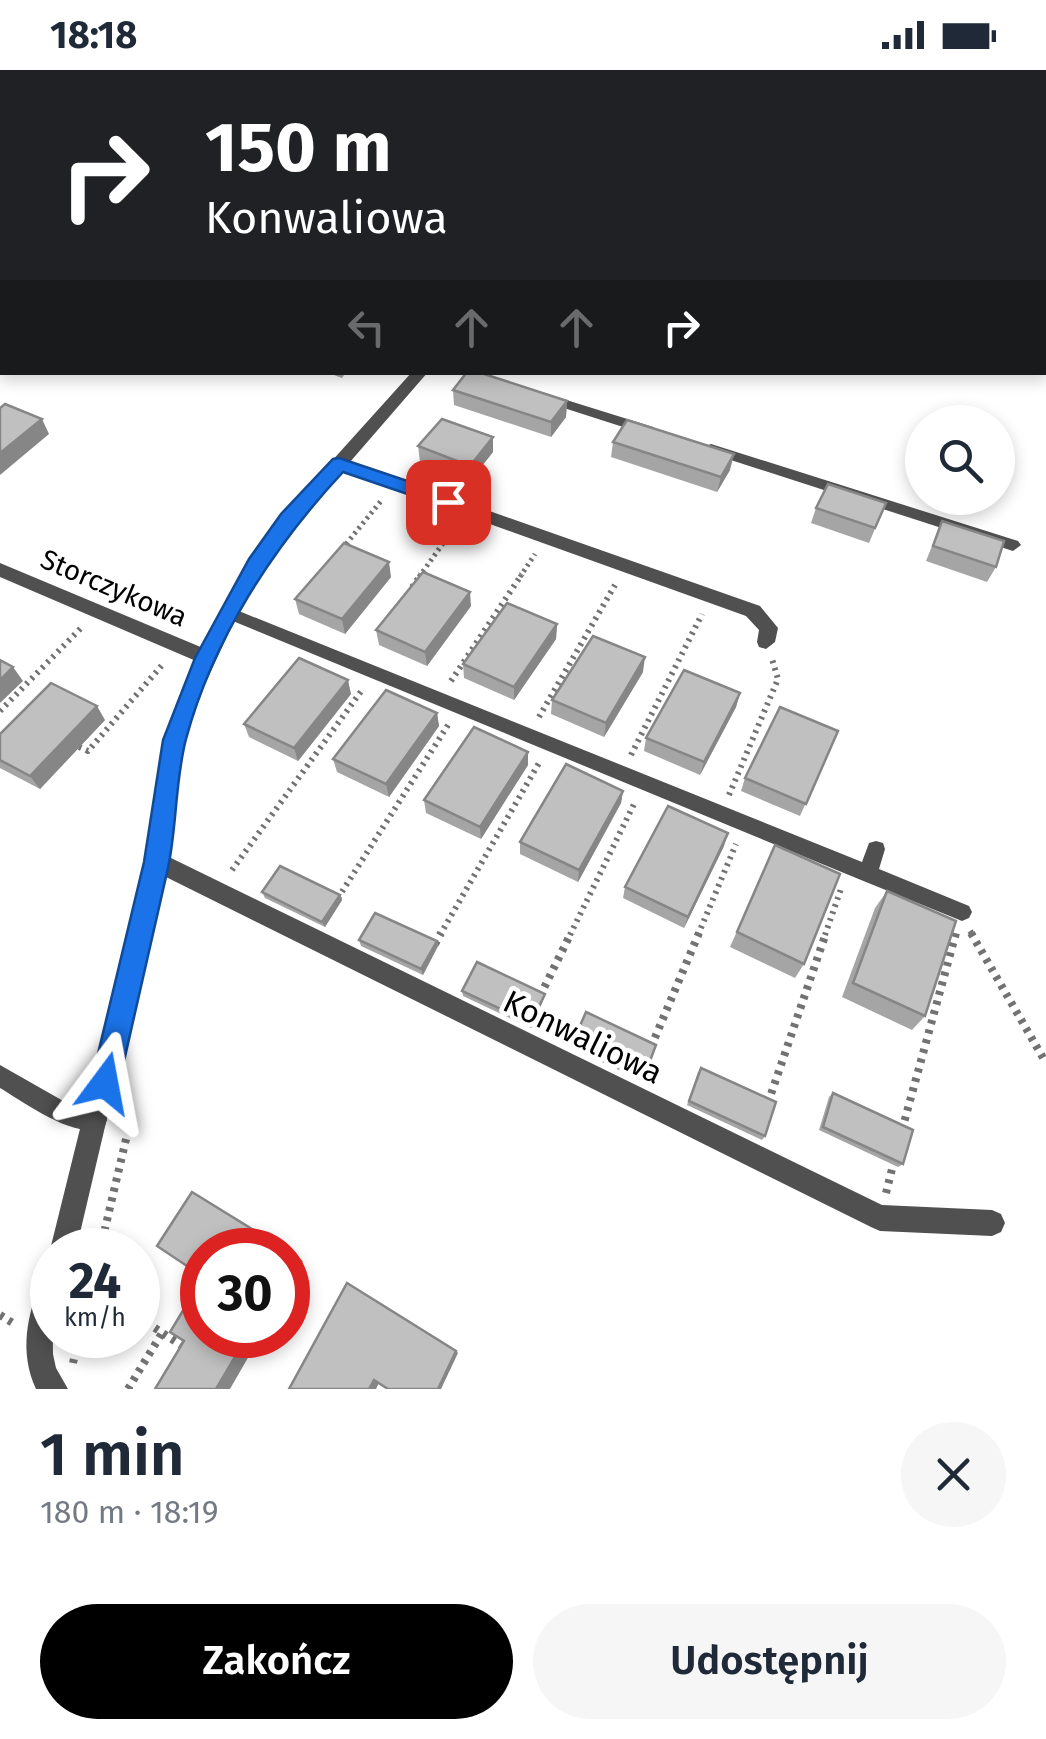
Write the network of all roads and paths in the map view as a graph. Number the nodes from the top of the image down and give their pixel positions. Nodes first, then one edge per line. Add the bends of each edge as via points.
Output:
1 (418, 375) edge
2 (523, 390) edge
3 (655, 432) edge
4 (693, 444) edge
5 (339, 464) junction
6 (396, 484) junction
7 (468, 509) junction
8 (546, 537) junction
9 (1013, 545) dead end
10 (335, 558) edge
11 (626, 566) junction
12 (0, 570) edge
13 (712, 596) junction
14 (400, 602) edge
15 (229, 613) junction
16 (86, 624) dead end
17 (766, 642) joint
18 (168, 658) dead end
19 (206, 658) junction
20 (375, 673) junction
21 (440, 699) junction
22 (460, 708) junction
23 (0, 711) edge
24 (528, 736) junction
25 (550, 744) junction
26 (79, 747) edge
27 (621, 774) junction
28 (644, 783) junction
29 (720, 814) junction
30 (745, 824) junction
31 (876, 848) dead end
32 (157, 862) junction
33 (858, 870) junction
34 (216, 891) junction
35 (338, 898) edge
36 (962, 912) junction
37 (435, 944) edge
38 (540, 996) edge
39 (650, 1047) edge
40 (1046, 1063) edge
41 (0, 1076) edge
42 (768, 1104) edge
43 (96, 1120) junction
44 (902, 1130) edge
45 (127, 1135) dead end
46 (992, 1223) dead end
47 (68, 1228) edge
48 (105, 1228) edge
49 (162, 1333) joint
50 (180, 1344) edge
51 (38, 1358) edge
52 (52, 1388) edge
53 (128, 1389) edge

1 - 5 street
2 - 3 lane
4 - 9 lane
5 - 6 street
5 - 15 street via 288,519
6 - 7 street
6 - 10 path
7 - 8 street
7 - 14 path
8 - 11 street
8 - 21 path
11 - 13 street
11 - 24 path
12 - 19 street, Storczykowa
13 - 17 street via 760,616 769,628
13 - 27 path
15 - 19 street
15 - 20 lane
16 - 23 path
17 - 29 path via 778,679
18 - 26 path via 88,750
19 - 32 street via 174,740
20 - 21 lane
20 - 34 path
21 - 22 lane
22 - 24 lane
22 - 35 path
24 - 25 lane
25 - 27 lane
25 - 37 path
27 - 28 lane
28 - 29 lane
28 - 38 path
29 - 30 lane
30 - 33 lane
30 - 39 path
31 - 33 lane
32 - 34 street, Konwaliowa
32 - 43 street
33 - 36 lane
33 - 42 path
34 - 46 street, Konwaliowa via 880,1218
36 - 40 path
36 - 44 path
41 - 43 lane via 61,1112
43 - 47 street
45 - 48 path
49 - 50 path
49 - 53 path
51 - 52 street

